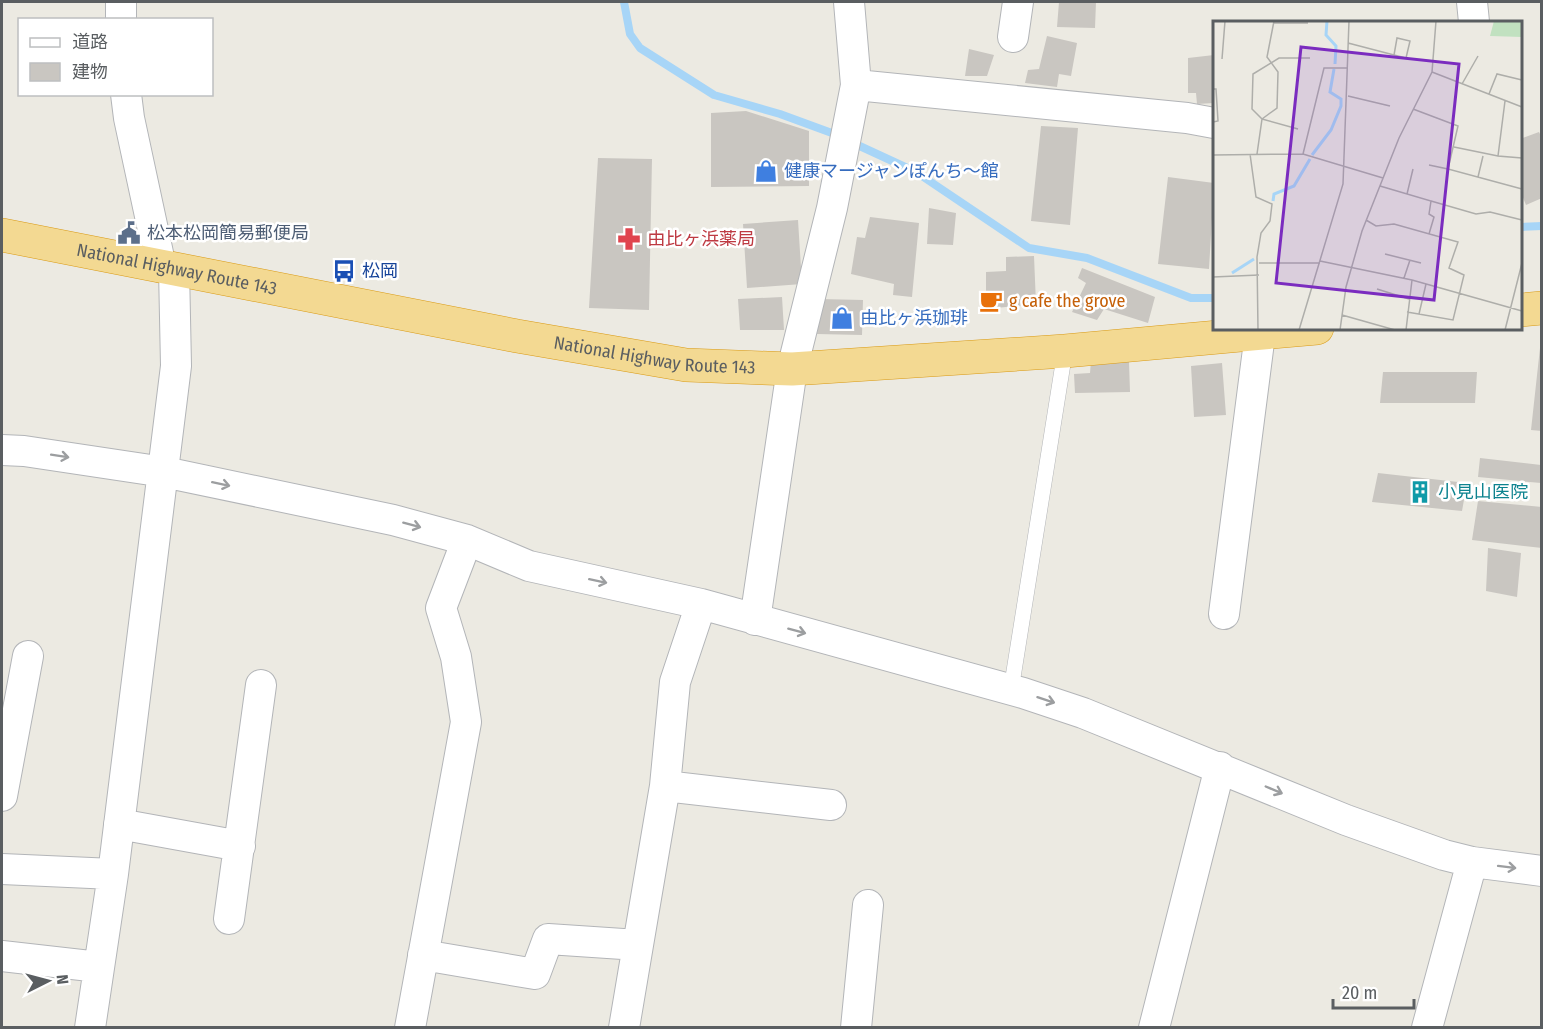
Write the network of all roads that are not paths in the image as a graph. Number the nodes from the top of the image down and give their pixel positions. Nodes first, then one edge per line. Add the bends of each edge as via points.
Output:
1 (120, 2) edge
2 (849, 2) edge
3 (1018, 2) edge
4 (1472, 2) edge
5 (121, 18) edge
6 (1474, 21) edge
7 (1013, 37) dead end
8 (856, 85) junction
9 (126, 96) edge
10 (1213, 123) edge
11 (2, 235) edge
12 (168, 268) junction
13 (1542, 308) edge
14 (1522, 310) edge
15 (1298, 330) edge
16 (1260, 334) junction
17 (1065, 351) junction
18 (792, 369) junction
19 (2, 450) edge
20 (164, 472) junction
21 (467, 540) junction
22 (700, 604) junction
23 (1224, 614) dead end
24 (755, 620) junction
25 (28, 656) dead end
26 (261, 685) dead end
27 (1011, 690) junction
28 (1220, 767) junction
29 (664, 786) junction
30 (2, 796) edge
31 (831, 805) dead end
32 (119, 824) junction
33 (240, 846) junction
34 (1472, 862) junction
35 (2, 869) edge
36 (1542, 872) edge
37 (113, 874) junction
38 (868, 905) dead end
39 (229, 919) dead end
40 (638, 945) junction
41 (423, 955) junction
42 (2, 956) edge
43 (99, 967) junction
44 (90, 1028) edge
45 (410, 1028) edge
46 (624, 1028) edge
47 (856, 1028) edge
48 (1154, 1028) edge
49 (1427, 1028) edge

1 - 5 street
2 - 8 street
3 - 7 street
4 - 6 street
8 - 10 street
8 - 18 street via 832,208
9 - 12 street
11 - 12 highway, National Highway Route 143
12 - 18 highway, National Highway Route 143 via 686,365
12 - 20 street via 176,366
13 - 14 highway
15 - 16 highway, National Highway Route 143
16 - 17 highway, National Highway Route 143
16 - 23 street
17 - 18 highway, National Highway Route 143
17 - 27 lane
18 - 24 street
19 -> 20 street
20 -> 21 street via 393,520
20 - 32 street
21 -> 22 street via 529,566
21 - 41 street via 441,608 456,657 466,722
22 - 24 street
22 - 29 street via 675,682
24 -> 27 street
25 - 30 street
26 - 33 street
27 -> 28 street via 1083,713
28 -> 34 street via 1346,820
28 - 48 street
29 - 31 street
29 - 40 street
32 - 33 street
32 - 37 street
33 - 39 street
34 -> 36 street
34 - 49 street
35 - 37 street
37 - 43 street
38 - 47 street
40 - 41 street via 548,939 535,974
40 - 46 street
41 - 45 street
42 - 43 street
43 - 44 street

